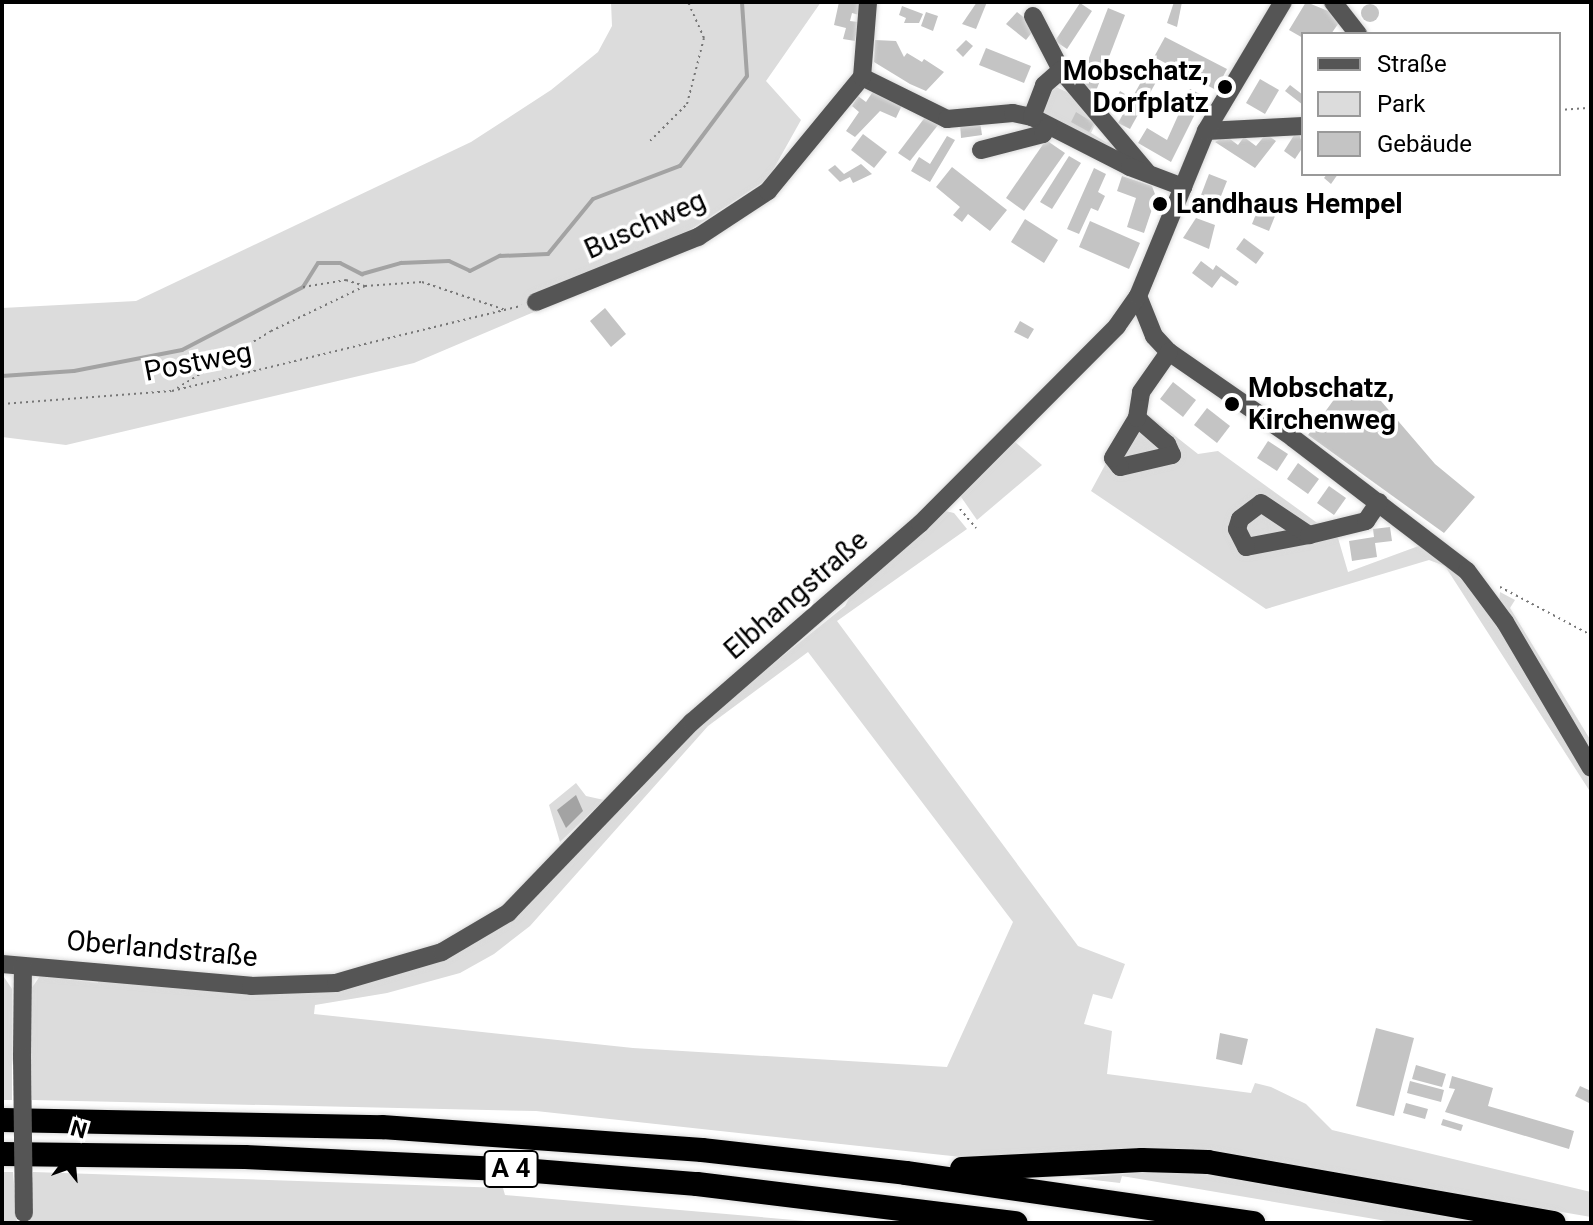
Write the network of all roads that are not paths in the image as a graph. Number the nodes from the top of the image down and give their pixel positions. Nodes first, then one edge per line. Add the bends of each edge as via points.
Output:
1 (868, 2) edge
2 (1283, 2) edge
3 (1333, 2) edge
4 (1033, 16) dead end
5 (1356, 32) edge
6 (1061, 70) junction
7 (862, 77) junction
8 (1040, 122) junction
9 (1301, 126) edge
10 (1206, 131) junction
11 (981, 150) dead end
12 (1147, 172) junction
13 (1183, 187) junction
14 (1138, 296) junction
15 (536, 302) road end
16 (1117, 326) junction
17 (1154, 336) junction
18 (1169, 352) junction
19 (1137, 418) dead end
20 (1379, 502) junction
21 (1309, 535) dead end
22 (1591, 768) edge
23 (2, 964) edge
24 (23, 966) junction
25 (317, 985) joint
26 (2, 1120) edge
27 (2, 1154) edge
28 (906, 1173) junction
29 (24, 1218) edge
30 (1016, 1223) edge
31 (1253, 1223) edge
32 (1554, 1223) edge

1 - 7 street
2 - 10 street, Elbhangstraße
3 - 5 street
4 - 6 street
6 - 8 street via 1044,85
6 - 12 street
7 - 8 street via 947,119 1013,113
7 - 15 street, Buschweg via 768,191 698,237
8 - 11 street via 1043,134
8 - 12 street
9 - 10 street
10 - 13 street, Elbhangstraße
12 - 13 street
13 - 14 street, Elbhangstraße
14 - 16 street, Elbhangstraße
14 - 17 street
16 - 17 street
16 - 25 street, Elbhangstraße via 950,495 692,722 508,913 442,952 402,967
17 - 18 street
18 - 19 street via 1141,392
18 - 20 street
20 - 21 street via 1366,521
20 - 22 street via 1477,582
23 - 24 street, Oberlandstraße
24 - 25 street, Oberlandstraße via 251,986
24 - 29 street, bridge
26 - 28 highway, A 4 via 398,1128 702,1150
27 - 30 highway, A 4 via 245,1157 522,1170 697,1184
28 - 31 highway, A 4
28 - 32 highway via 1142,1160 1208,1162

